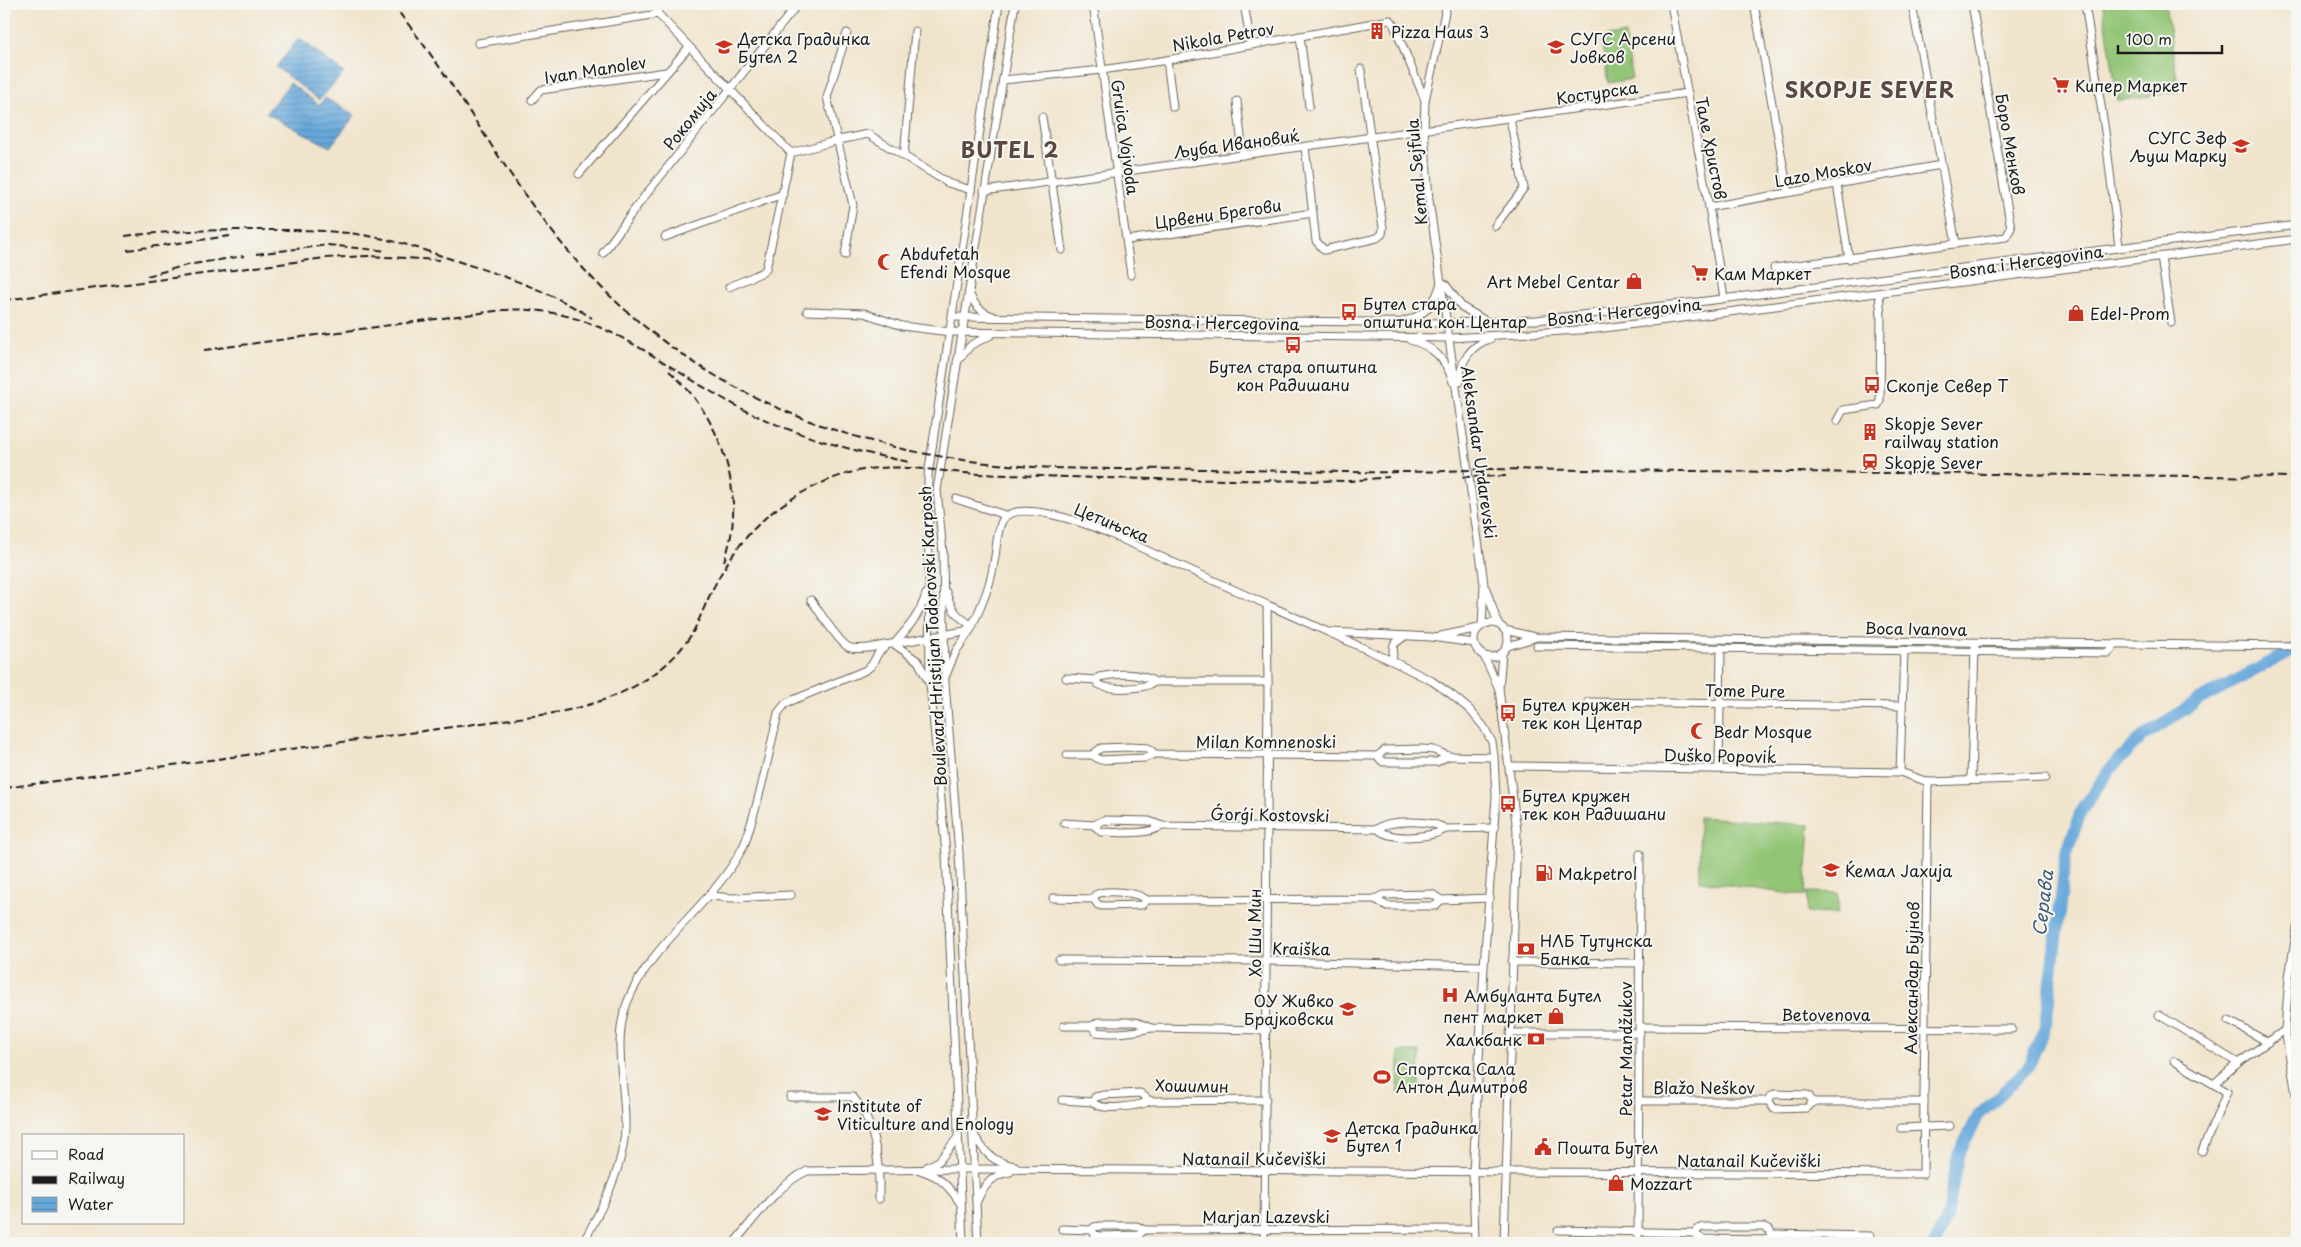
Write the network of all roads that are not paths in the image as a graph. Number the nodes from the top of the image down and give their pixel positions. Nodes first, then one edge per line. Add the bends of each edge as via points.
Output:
1 (657, 4) edge
2 (798, 4) edge
3 (999, 4) edge
4 (1015, 4) edge
5 (1092, 4) edge
6 (1244, 4) edge
7 (1447, 4) edge
8 (1671, 4) edge
9 (1754, 4) edge
10 (1912, 4) edge
11 (1972, 4) edge
12 (2086, 4) edge
13 (658, 14) junction
14 (915, 31) dead end
15 (847, 33) dead end
16 (1300, 36) junction
17 (478, 43) dead end
18 (1251, 45) junction
19 (689, 47) junction
20 (1167, 60) junction
21 (1362, 69) dead end
22 (1102, 70) junction
23 (666, 72) junction
24 (1003, 80) junction
25 (730, 90) junction
26 (1688, 93) junction
27 (532, 100) dead end
28 (1425, 100) junction
29 (1237, 101) dead end
30 (1309, 106) dead end
31 (1172, 107) dead end
32 (1042, 117) dead end
33 (1510, 119) junction
34 (1424, 130) junction
35 (1370, 137) junction
36 (838, 140) junction
37 (1305, 147) junction
38 (791, 153) junction
39 (1243, 155) junction
40 (904, 156) junction
41 (1941, 165) junction
42 (1116, 173) junction
43 (579, 174) dead end
44 (1051, 182) junction
45 (1837, 184) junction
46 (971, 190) junction
47 (984, 191) junction
48 (1788, 192) junction
49 (783, 194) junction
50 (1709, 207) junction
51 (1313, 213) junction
52 (2297, 225) edge
53 (1495, 226) dead end
54 (665, 237) dead end
55 (2297, 239) edge
56 (1127, 240) junction
57 (1956, 244) junction
58 (2119, 247) junction
59 (1062, 250) dead end
60 (603, 253) dead end
61 (844, 255) dead end
62 (2160, 257) junction
63 (1849, 259) junction
64 (1774, 268) dead end
65 (1131, 275) dead end
66 (1442, 280) junction
67 (968, 285) junction
68 (729, 287) dead end
69 (1879, 294) junction
70 (1724, 298) junction
71 (807, 311) dead end
72 (998, 317) junction
73 (952, 318) junction
74 (963, 318) junction
75 (1489, 322) junction
76 (1398, 323) junction
77 (2171, 323) dead end
78 (1448, 324) junction
79 (950, 332) junction
80 (961, 332) junction
81 (1002, 333) junction
82 (1397, 336) junction
83 (1498, 337) junction
84 (1450, 338) junction
85 (955, 367) junction
86 (1459, 407) junction
87 (1837, 420) dead end
88 (956, 499) dead end
89 (1005, 515) junction
90 (944, 584) junction
91 (1484, 585) junction
92 (929, 587) junction
93 (811, 600) dead end
94 (1267, 606) junction
95 (1498, 624) junction
96 (973, 626) junction
97 (1480, 627) junction
98 (1505, 630) junction
99 (1325, 632) junction
100 (942, 635) junction
101 (1405, 635) junction
102 (928, 637) junction
103 (1431, 637) junction
104 (1535, 637) junction
105 (1779, 640) junction
106 (1975, 642) junction
107 (1474, 643) junction
108 (891, 644) junction
109 (1508, 646) junction
110 (1537, 646) dead end
111 (2114, 646) junction
112 (2297, 646) edge
113 (1721, 648) junction
114 (1779, 649) junction
115 (1904, 650) junction
116 (1975, 651) junction
117 (1502, 654) junction
118 (1484, 656) junction
119 (1392, 661) junction
120 (1066, 678) dead end
121 (1096, 680) junction
122 (1155, 682) junction
123 (1268, 682) junction
124 (930, 683) junction
125 (945, 683) junction
126 (1499, 689) junction
127 (1588, 702) dead end
128 (1720, 704) junction
129 (1902, 706) junction
130 (1155, 754) junction
131 (1267, 754) junction
132 (1067, 755) dead end
133 (1092, 755) junction
134 (1377, 756) junction
135 (1448, 756) junction
136 (1494, 757) junction
137 (1510, 766) junction
138 (1719, 768) junction
139 (1900, 772) junction
140 (2045, 778) dead end
141 (1971, 779) junction
142 (1928, 782) junction
143 (1064, 823) dead end
144 (1094, 825) junction
145 (1162, 826) junction
146 (1268, 826) junction
147 (1495, 828) junction
148 (1378, 829) junction
149 (1445, 829) junction
150 (1640, 854) dead end
151 (709, 896) junction
152 (791, 896) dead end
153 (1052, 898) dead end
154 (1490, 898) junction
155 (1094, 899) junction
156 (1268, 899) junction
157 (1375, 899) junction
158 (1147, 900) junction
159 (1441, 900) junction
160 (2297, 928) edge
161 (2295, 954) edge
162 (1059, 960) dead end
163 (1268, 961) junction
164 (1512, 962) junction
165 (1640, 963) junction
166 (1484, 966) junction
167 (2159, 1016) dead end
168 (2229, 1021) dead end
169 (1064, 1026) dead end
170 (1092, 1026) junction
171 (1152, 1028) junction
172 (1924, 1029) junction
173 (2012, 1029) dead end
174 (1267, 1030) junction
175 (1640, 1030) junction
176 (2285, 1030) junction
177 (1510, 1033) junction
178 (2268, 1042) junction
179 (2174, 1061) dead end
180 (2238, 1063) junction
181 (2215, 1084) junction
182 (790, 1097) dead end
183 (1062, 1100) dead end
184 (1266, 1100) junction
185 (2297, 1100) edge
186 (1150, 1101) junction
187 (1639, 1101) junction
188 (1768, 1101) junction
189 (1092, 1102) junction
190 (1813, 1102) junction
191 (1924, 1102) junction
192 (1950, 1126) dead end
193 (1924, 1127) junction
194 (1901, 1128) dead end
195 (972, 1132) junction
196 (958, 1138) junction
197 (2202, 1152) dead end
198 (917, 1169) junction
199 (959, 1169) junction
200 (974, 1169) junction
201 (880, 1170) junction
202 (1038, 1170) junction
203 (1264, 1172) junction
204 (1473, 1172) junction
205 (1506, 1173) junction
206 (1638, 1173) junction
207 (1923, 1174) joint
208 (879, 1199) dead end
209 (960, 1204) junction
210 (976, 1204) junction
211 (1062, 1229) dead end
212 (1474, 1229) junction
213 (1264, 1230) junction
214 (1558, 1230) dead end
215 (1638, 1232) junction
216 (1696, 1233) junction
217 (1771, 1234) junction
218 (1870, 1236) dead end
219 (583, 1243) edge
220 (734, 1243) edge
221 (963, 1243) edge
222 (978, 1243) edge
223 (1264, 1243) edge
224 (1475, 1243) edge
225 (1504, 1243) edge
226 (1638, 1243) edge

1 - 13 street
2 - 25 street, Рокомија
3 - 46 street
4 - 24 street, Boulevard Hristijan Todorovski Karposh
5 - 22 street, Gruica Vojvoda
6 - 18 street
7 - 28 street, Kemal Sejfula
8 - 26 street, Тале Христов
9 - 48 street
10 - 41 street
11 - 57 street, Боро Менков via 2011,228 2006,237
12 - 58 street
13 - 17 street
13 - 19 street
14 - 40 street
15 - 36 street via 827,97
16 - 18 street, Nikola Petrov
16 - 28 street, Nikola Petrov via 1390,20
16 - 30 street
18 - 20 street, Nikola Petrov
19 - 23 street, Ivan Manolev
19 - 25 street
20 - 22 street, Nikola Petrov
20 - 31 street
21 - 35 street
22 - 24 street, Nikola Petrov
22 - 42 street, Gruica Vojvoda
23 - 27 street, Ivan Manolev via 541,90
23 - 43 street, Ivan Manolev
24 - 47 street, Boulevard Hristijan Todorovski Karposh
25 - 38 street
25 - 60 street, Рокомија
26 - 33 street, Костурска
26 - 50 street, Тале Христов
28 - 34 street, Kemal Sejfula
29 - 39 street
32 - 44 street
33 - 34 street, Костурска
33 - 53 street via 1524,188
34 - 35 street, Љуба Ивановиќ
34 - 66 street, Kemal Sejfula via 1429,200
35 - 37 street, Љуба Ивановиќ
35 - 51 street via 1382,234 1377,238 1324,250 1316,241
36 - 38 street
36 - 40 street via 868,134
36 - 61 street via 853,205
37 - 39 street, Љуба Ивановиќ
37 - 51 street
38 - 49 street
39 - 42 street, Љуба Ивановиќ
40 - 46 street via 948,183
41 - 45 street, Lazo Moskov
41 - 57 street
42 - 44 street, Љуба Ивановиќ
42 - 56 street, Gruica Vojvoda
44 - 47 street, Љуба Ивановиќ
44 - 59 street
45 - 48 street, Lazo Moskov
45 - 63 street
46 - 73 street, Boulevard Hristijan Todorovski Karposh
47 - 67 street, Boulevard Hristijan Todorovski Karposh
48 - 50 street, Lazo Moskov
49 - 54 street
49 - 68 street via 766,269
50 - 70 street, Тале Христов
51 - 56 street, Црвени Брегови
52 - 58 street, Bosna i Hercegovina
55 - 62 street, Bosna i Hercegovina
56 - 65 street, Gruica Vojvoda
57 - 63 street, Боро Менков
58 - 70 street, Bosna i Hercegovina
62 - 69 street, Bosna i Hercegovina
62 - 77 street
63 - 64 street, Боро Менков
66 - 75 street via 1462,307
66 - 76 street via 1428,308
66 - 78 street, Kemal Sejfula
67 - 72 street via 970,297 978,308
67 - 74 street, Boulevard Hristijan Todorovski Karposh
69 - 83 street, Bosna i Hercegovina via 1596,329
69 - 87 street via 1880,400 1873,407 1843,410
70 - 75 street, Bosna i Hercegovina via 1598,314
71 - 79 street, Bosna i Hercegovina via 864,313 902,326
72 - 74 street, Bosna i Hercegovina
72 - 76 street, Bosna i Hercegovina
73 - 74 street, Bosna i Hercegovina
73 - 79 street, Boulevard Hristijan Todorovski Karposh
74 - 80 street, Boulevard Hristijan Todorovski Karposh
75 - 78 street, Bosna i Hercegovina
76 - 78 street, Bosna i Hercegovina
78 - 84 street, Aleksandar Urdarevski
79 - 80 street, Bosna i Hercegovina
79 - 92 street, Boulevard Hristijan Todorovski Karposh via 928,475
80 - 81 street, Bosna i Hercegovina
80 - 85 street, Boulevard Hristijan Todorovski Karposh
81 - 82 street, Bosna i Hercegovina
81 - 85 street via 970,345
82 - 84 street, Bosna i Hercegovina
82 - 86 street via 1425,345 1442,358
83 - 84 street, Bosna i Hercegovina
83 - 86 street via 1478,345 1464,360
84 - 86 street, Aleksandar Urdarevski
85 - 90 street, Boulevard Hristijan Todorovski Karposh via 937,490
86 - 91 street, Aleksandar Urdarevski
88 - 89 street
89 - 94 street, Цетињска via 1026,512 1075,520
89 - 96 street via 997,537 990,584
90 - 96 street via 951,609
90 - 100 street, Boulevard Hristijan Todorovski Karposh
91 - 95 street, Aleksandar Urdarevski
91 - 97 street, Aleksandar Urdarevski
92 - 102 street, Boulevard Hristijan Todorovski Karposh
92 - 108 street via 914,622
93 - 108 street via 848,647
94 - 99 street, Цетињска
94 - 123 street, Хо Ши Мин
95 - 97 street
95 - 98 street
96 - 100 street via 965,631
96 - 125 street via 948,667
97 - 103 street
97 - 107 street
98 - 104 street, Boca Ivanova
98 - 109 street
99 - 101 street
99 - 119 street, Цетињска
100 - 102 street
100 - 125 street, Boulevard Hristijan Todorovski Karposh
101 - 103 street
101 - 119 street via 1394,644
102 - 108 street
102 - 124 street, Boulevard Hristijan Todorovski Karposh
103 - 107 street
104 - 105 street, Boca Ivanova
104 - 109 street, Boca Ivanova
105 - 106 street, Boca Ivanova
105 - 114 street
106 - 111 street, Boca Ivanova
106 - 116 street
107 - 118 street
108 - 124 street via 918,661
108 - 151 street via 878,652 866,670 786,703 782,708 745,842
109 - 117 street
110 - 113 street
111 - 112 street, Boca Ivanova
111 - 116 street via 2108,653
113 - 114 street
113 - 128 street
114 - 115 street
115 - 116 street
115 - 129 street
116 - 141 street
117 - 118 street
117 - 126 street
118 - 126 street
119 - 136 street, Цетињска via 1452,694 1470,710 1484,726 1492,742
120 - 121 street
121 - 122 street via 1120,675 1141,676
121 - 122 street via 1107,688 1144,687
122 - 123 street
123 - 131 street, Хо Ши Мин
124 - 196 street, Boulevard Hristijan Todorovski Karposh via 946,854
125 - 195 street, Boulevard Hristijan Todorovski Karposh via 958,854
126 - 137 street
127 - 128 street, Tome Pure
128 - 129 street, Tome Pure
128 - 138 street
129 - 139 street
130 - 131 street, Milan Komnenoski
130 - 133 street, Milan Komnenoski via 1145,758 1100,760
130 - 133 street, Milan Komnenoski via 1148,748 1129,747 1101,748
131 - 134 street, Milan Komnenoski
131 - 146 street, Хо Ши Мин
132 - 133 street, Milan Komnenoski
134 - 135 street, Milan Komnenoski via 1385,750 1422,749
134 - 135 street, Milan Komnenoski via 1383,762 1437,762
135 - 136 street, Milan Komnenoski
136 - 147 street, Цетињска
137 - 138 street, Duško Popoviḱ
137 - 164 street via 1516,831
138 - 139 street, Duško Popoviḱ
139 - 142 street, Duško Popoviḱ
140 - 141 street
141 - 142 street
142 - 172 street, Александар Бујнов
143 - 144 street, Ǵorǵi Kostovski
144 - 145 street, Ǵorǵi Kostovski via 1104,820 1149,821
144 - 145 street, Ǵorǵi Kostovski via 1101,832 1154,831
145 - 146 street, Ǵorǵi Kostovski
146 - 148 street, Ǵorǵi Kostovski
146 - 156 street, Хо Ши Мин
147 - 149 street, Ǵorǵi Kostovski
147 - 154 street, Цетињска
148 - 149 street, Ǵorǵi Kostovski via 1400,822 1438,824
148 - 149 street, Ǵorǵi Kostovski via 1388,835 1416,836 1438,834
150 - 165 street, Petar Mandžukov
151 - 152 street
151 - 219 street via 647,966 628,1001 622,1020 620,1046 625,1128 622,1150 611,1185
153 - 155 street
154 - 159 street
154 - 166 street, Цетињска
155 - 158 street via 1098,905 1104,906 1142,904
155 - 158 street via 1095,894 1102,892 1133,894
156 - 157 street
156 - 158 street
156 - 163 street, Хо Ши Мин
157 - 159 street via 1383,895 1432,894
157 - 159 street via 1387,906 1435,906
160 - 161 street
161 - 176 street
162 - 163 street, Kraiška
163 - 166 street, Kraiška
163 - 174 street, Хо Ши Мин
164 - 165 street
164 - 177 street
165 - 175 street, Petar Mandžukov
166 - 204 street, Цетињска
167 - 180 street
168 - 178 street
169 - 170 street
170 - 171 street via 1098,1022 1136,1022
170 - 171 street via 1096,1032 1109,1033
171 - 174 street
172 - 173 street, Betovenova
172 - 175 street, Betovenova
172 - 191 street, Александар Бујнов
174 - 184 street, Хо Ши Мин
175 - 177 street, Betovenova
175 - 187 street, Petar Mandžukov
176 - 178 street
176 - 185 street
177 - 205 street
178 - 180 street
179 - 181 street
180 - 181 street
181 - 197 street via 2228,1092
182 - 201 street via 854,1097 863,1108
183 - 189 street, Хошимин
184 - 186 street, Хошимин
184 - 203 street, Хо Ши Мин
186 - 189 street via 1138,1106 1099,1106
186 - 189 street, Хошимин via 1140,1093 1104,1094
187 - 188 street, Blažo Neškov
187 - 206 street, Petar Mandžukov
188 - 190 street, Blažo Neškov via 1774,1108 1807,1108
188 - 190 street, Blažo Neškov via 1774,1094 1799,1094 1810,1096
190 - 191 street, Blažo Neškov
191 - 193 street, Александар Бујнов
192 - 193 street
193 - 194 street
193 - 207 street, Александар Бујнов
195 - 200 street, Boulevard Hristijan Todorovski Karposh
195 - 202 street via 982,1149 993,1159
196 - 198 street via 938,1161
196 - 199 street, Boulevard Hristijan Todorovski Karposh
198 - 199 street, Natanail Kučeviški
198 - 201 street, Natanail Kučeviški
198 - 209 street via 940,1179
199 - 200 street, Natanail Kučeviški
199 - 209 street, Boulevard Hristijan Todorovski Karposh
200 - 202 street, Natanail Kučeviški
200 - 210 street, Boulevard Hristijan Todorovski Karposh
201 - 208 street
201 - 220 street, Natanail Kučeviški via 807,1171 776,1194
202 - 203 street, Natanail Kučeviški
202 - 210 street via 996,1177 985,1187
203 - 204 street, Natanail Kučeviški
203 - 213 street, Хо Ши Мин
204 - 205 street, Natanail Kučeviški
204 - 212 street, Цетињска
205 - 206 street, Natanail Kučeviški
205 - 225 street
206 - 207 street, Natanail Kučeviški
206 - 215 street, Petar Mandžukov
209 - 221 street, Boulevard Hristijan Todorovski Karposh
210 - 222 street, Boulevard Hristijan Todorovski Karposh
211 - 213 street, Marjan Lazevski via 1137,1226 1144,1230
212 - 213 street, Marjan Lazevski
212 - 224 street, Цетињска
213 - 223 street, Хо Ши Мин
214 - 215 street
215 - 216 street
215 - 226 street, Petar Mandžukov
216 - 217 street via 1703,1239 1764,1240
216 - 217 street via 1703,1227 1764,1227
217 - 218 street

